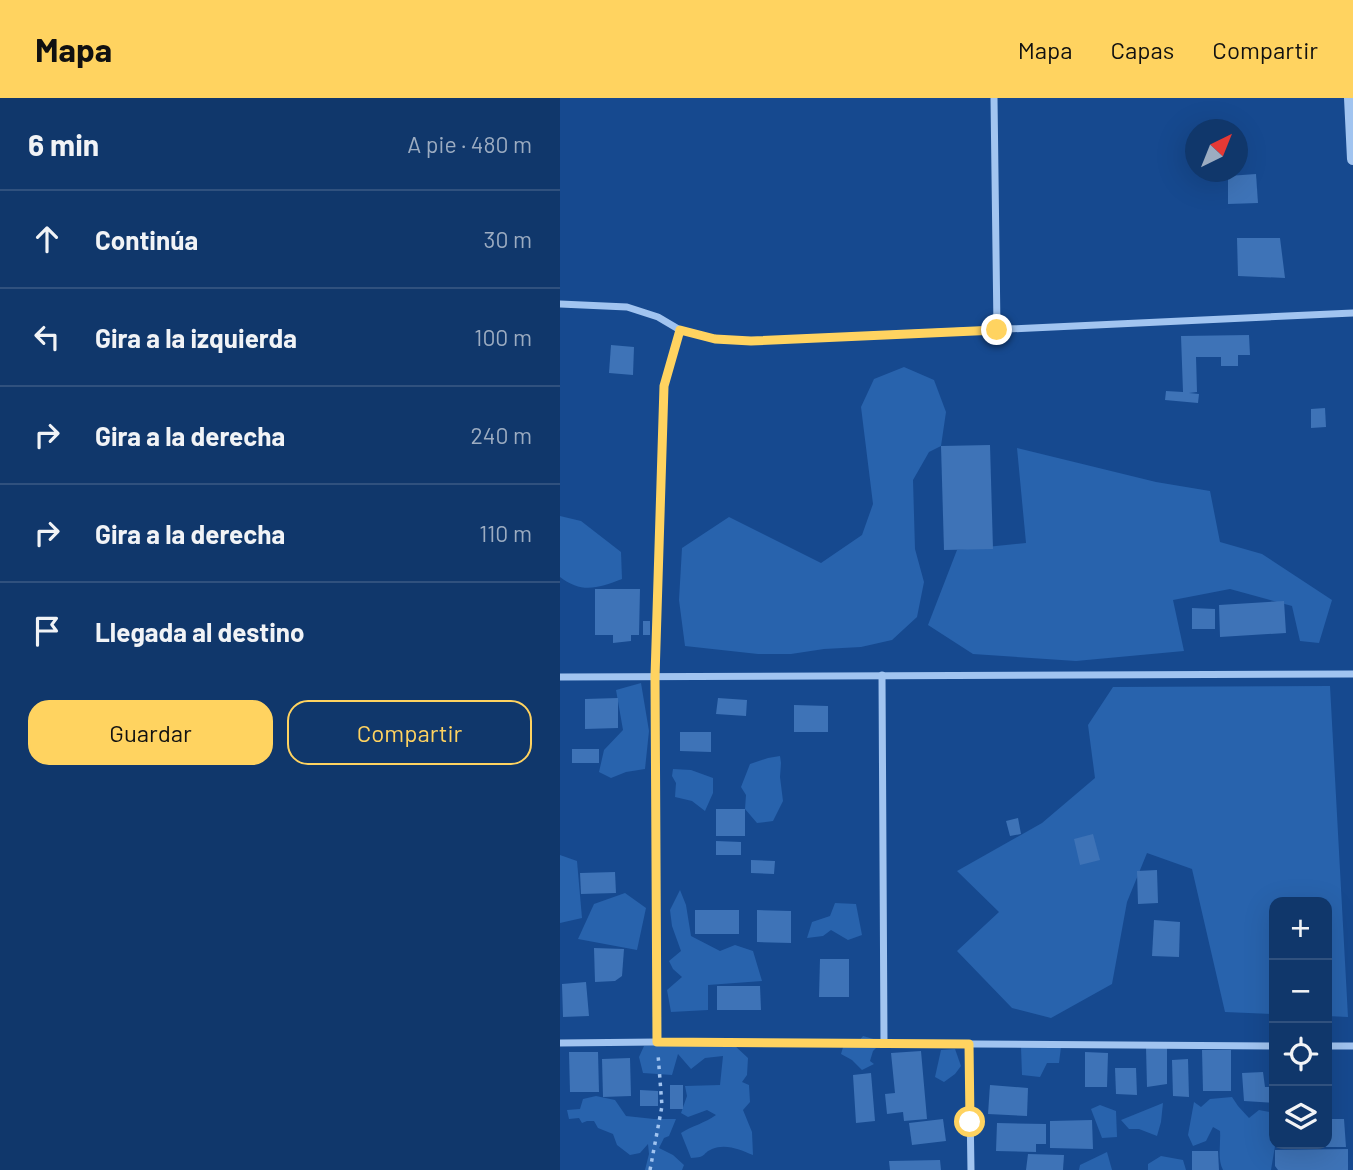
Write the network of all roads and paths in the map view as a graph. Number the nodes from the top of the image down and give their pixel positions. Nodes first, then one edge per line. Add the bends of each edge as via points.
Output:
1 (994, 98) edge
2 (1350, 98) edge
3 (1353, 159) edge
4 (560, 304) edge
5 (1353, 313) edge
6 (680, 330) junction
7 (997, 330) junction
8 (1353, 674) edge
9 (882, 675) junction
10 (560, 677) edge
11 (655, 677) junction
12 (657, 1042) junction
13 (560, 1043) edge
14 (884, 1043) junction
15 (969, 1044) junction
16 (1269, 1046) edge
17 (1332, 1046) edge
18 (1353, 1046) edge
19 (650, 1170) edge
20 (971, 1170) edge

1 - 7 street
2 - 3 street
4 - 6 street via 627,307
5 - 7 street
6 - 7 street via 715,339 751,341
6 - 11 street via 664,386
8 - 9 street
9 - 11 street
9 - 14 street
10 - 11 street
11 - 12 street
12 - 13 street
12 - 14 street
12 - 19 path via 662,1106
14 - 15 street
15 - 16 street
15 - 20 street
17 - 18 street

